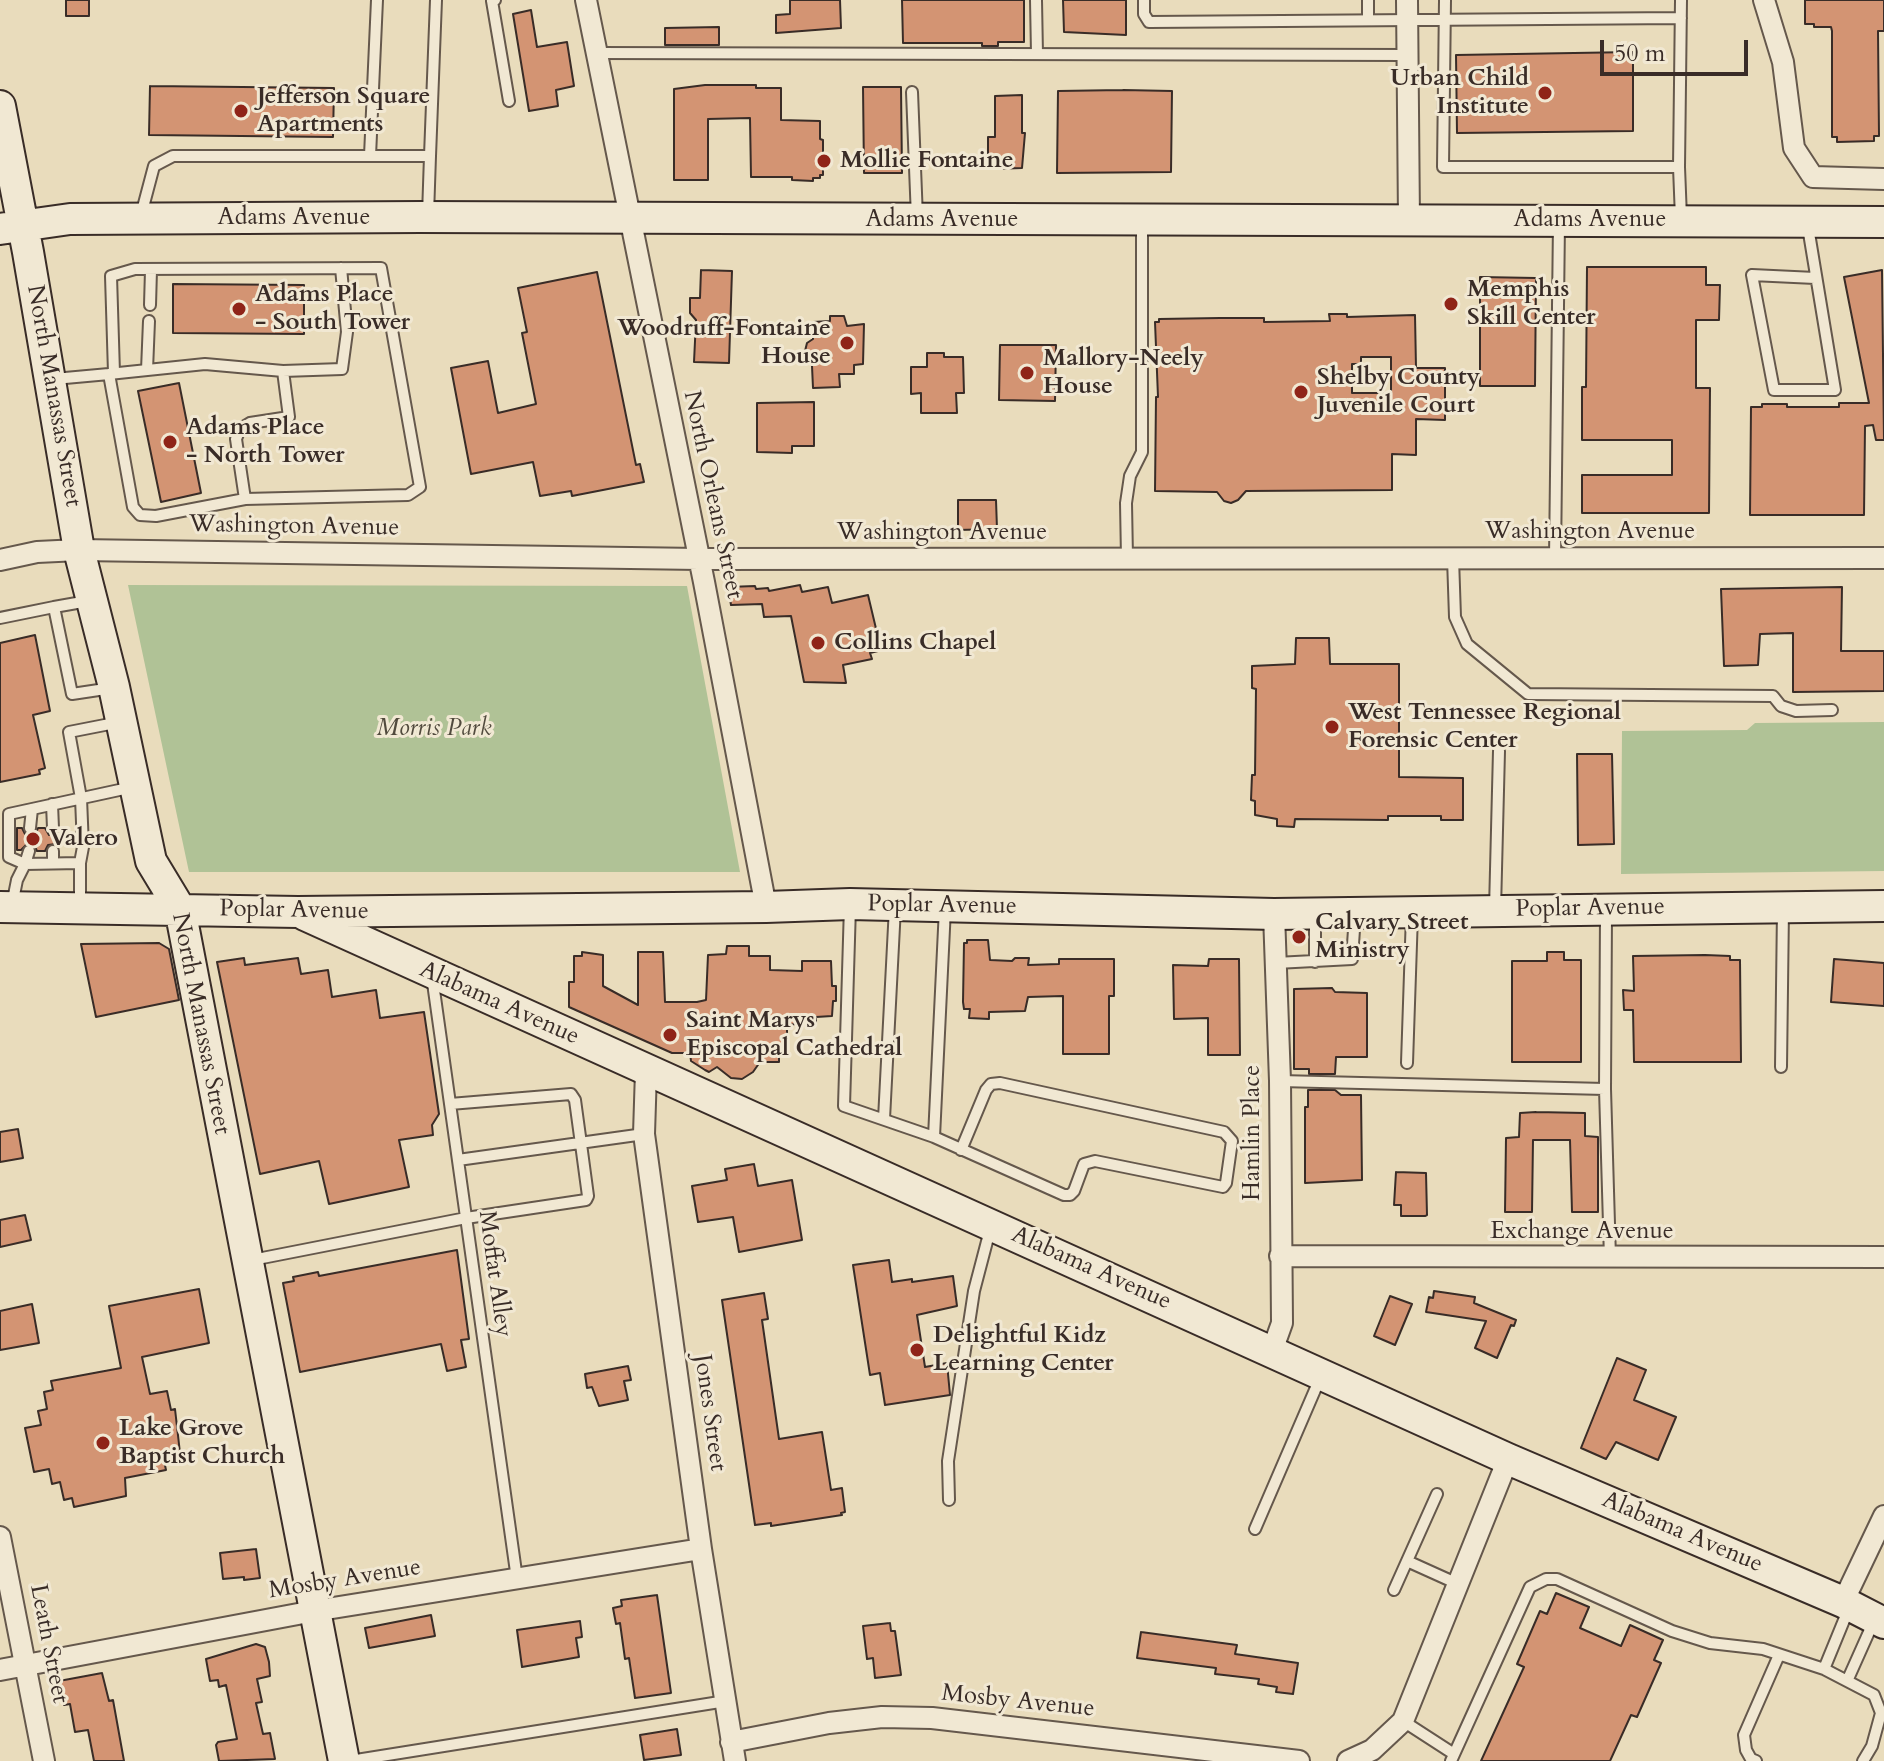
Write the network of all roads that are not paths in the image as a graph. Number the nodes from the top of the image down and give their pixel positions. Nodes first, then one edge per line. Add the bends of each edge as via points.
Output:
1 (377, 0) edge
2 (436, 0) edge
3 (495, 0) edge
4 (586, 0) edge
5 (1036, 0) edge
6 (1144, 0) edge
7 (1368, 0) edge
8 (1445, 0) edge
9 (1681, 0) edge
10 (1764, 0) edge
11 (1407, 10) edge
12 (1681, 18) junction
13 (1445, 19) junction
14 (1368, 20) junction
15 (597, 53) junction
16 (1037, 54) junction
17 (1407, 55) junction
18 (912, 92) dead end
19 (509, 101) dead end
20 (0, 106) edge
21 (370, 156) junction
22 (430, 156) junction
23 (1679, 167) junction
24 (1884, 179) edge
25 (428, 217) junction
26 (140, 219) junction
27 (628, 219) junction
28 (917, 220) junction
29 (1142, 220) junction
30 (1409, 220) junction
31 (1559, 220) junction
32 (1681, 220) junction
33 (1807, 221) junction
34 (1884, 222) edge
35 (12, 227) edge
36 (341, 268) junction
37 (151, 270) junction
38 (1815, 278) junction
39 (150, 305) dead end
40 (149, 321) dead end
41 (147, 370) junction
42 (283, 371) junction
43 (112, 373) junction
44 (50, 379) junction
45 (245, 499) junction
46 (79, 550) junction
47 (1127, 558) junction
48 (1453, 558) junction
49 (1555, 558) junction
50 (1884, 558) edge
51 (699, 559) junction
52 (0, 560) edge
53 (92, 600) junction
54 (54, 607) junction
55 (0, 618) edge
56 (114, 687) junction
57 (1832, 710) dead end
58 (121, 722) junction
59 (1499, 751) dead end
60 (135, 786) junction
61 (81, 798) junction
62 (52, 804) junction
63 (32, 809) junction
64 (30, 828) dead end
65 (53, 828) dead end
66 (29, 851) dead end
67 (53, 851) dead end
68 (53, 863) junction
69 (80, 863) junction
70 (25, 864) junction
71 (850, 904) junction
72 (895, 905) junction
73 (945, 906) junction
74 (1884, 906) edge
75 (6, 907) edge
76 (766, 907) junction
77 (1783, 907) junction
78 (80, 908) junction
79 (180, 909) junction
80 (1606, 909) junction
81 (1495, 911) junction
82 (298, 912) junction
83 (1412, 912) junction
84 (1315, 913) junction
85 (1355, 913) junction
86 (1274, 914) junction
87 (1315, 962) junction
88 (1276, 963) junction
89 (431, 974) junction
90 (1407, 1063) dead end
91 (1781, 1067) dead end
92 (646, 1071) junction
93 (1280, 1081) junction
94 (1605, 1089) junction
95 (450, 1104) junction
96 (884, 1119) junction
97 (644, 1134) junction
98 (934, 1137) junction
99 (581, 1144) junction
100 (961, 1150) junction
101 (458, 1160) junction
102 (466, 1218) junction
103 (991, 1224) junction
104 (1280, 1256) junction
105 (1884, 1257) edge
106 (1610, 1258) junction
107 (246, 1261) junction
108 (1272, 1351) junction
109 (1322, 1373) junction
110 (1508, 1459) junction
111 (1437, 1494) dead end
112 (949, 1500) dead end
113 (1884, 1516) edge
114 (1255, 1529) dead end
115 (0, 1537) edge
116 (701, 1549) junction
117 (1407, 1561) junction
118 (517, 1579) junction
119 (1458, 1584) junction
120 (1394, 1590) dead end
121 (314, 1611) junction
122 (1863, 1612) edge
123 (1779, 1655) junction
124 (26, 1665) junction
125 (1824, 1669) junction
126 (0, 1670) edge
127 (1848, 1679) junction
128 (726, 1701) junction
129 (1403, 1721) junction
130 (733, 1751) edge
131 (1452, 1757) edge
132 (44, 1761) edge
133 (344, 1761) edge
134 (350, 1761) edge
135 (1299, 1761) edge
136 (1348, 1761) edge
137 (1756, 1761) edge
138 (1863, 1761) edge

1 - 21 lane
2 - 22 lane
3 - 19 lane
4 - 15 street, North Orleans Street
5 - 16 lane
6 - 14 lane via 1149,22
7 - 14 lane
8 - 13 lane
9 - 12 lane
10 - 24 street via 1783,62 1794,148 1813,177
11 - 13 lane
11 - 14 lane
11 - 17 street
12 - 13 lane
12 - 23 lane
13 - 23 lane via 1443,167
15 - 16 lane
15 - 27 street, North Orleans Street
16 - 17 lane
17 - 30 street
18 - 28 lane
20 - 35 street, North Manassas Street
21 - 22 lane
21 - 26 lane via 173,156 154,166
22 - 25 lane
23 - 32 lane
25 - 26 street, Adams Avenue
25 - 27 street, Adams Avenue
26 - 35 street, Adams Avenue via 70,219
27 - 28 street, Adams Avenue
27 - 51 street, North Orleans Street
28 - 29 street, Adams Avenue
29 - 30 street, Adams Avenue
29 - 47 lane via 1142,452 1130,476 1126,503
30 - 31 street, Adams Avenue
31 - 32 street, Adams Avenue
31 - 49 lane
32 - 33 street, Adams Avenue
33 - 34 street, Adams Avenue
33 - 38 lane
35 - 44 street, North Manassas Street
36 - 37 lane
36 - 42 lane via 347,332 342,369
36 - 45 lane via 381,268 420,487 408,495
37 - 39 lane
37 - 43 lane via 111,276
38 - 38 lane via 1835,390 1774,390 1752,275
40 - 41 lane
41 - 42 lane via 205,364
41 - 43 lane
42 - 45 lane via 289,417 250,423 236,439
43 - 44 lane
43 - 45 lane via 133,507 140,515
44 - 46 street, North Manassas Street
46 - 51 street, Washington Avenue
46 - 52 street, Washington Avenue
46 - 53 street, North Manassas Street
47 - 48 street, Washington Avenue
47 - 51 street, Washington Avenue
48 - 49 street, Washington Avenue
48 - 57 lane via 1455,617 1467,644 1528,694 1773,696 1781,706 1796,711
49 - 50 street, Washington Avenue
51 - 76 street, North Orleans Street
53 - 54 lane
53 - 56 street, North Manassas Street
54 - 55 lane
54 - 56 lane via 72,694
56 - 58 street, North Manassas Street
58 - 60 street, North Manassas Street
58 - 61 lane via 69,732
59 - 81 lane
60 - 61 lane
60 - 79 street, North Manassas Street via 151,861
61 - 62 lane
61 - 69 lane
62 - 63 lane
62 - 65 lane
63 - 64 lane
63 - 70 lane via 9,814 9,857
66 - 70 lane
67 - 68 lane
68 - 69 lane
68 - 70 lane
69 - 78 lane
70 - 75 lane
71 - 72 street, Poplar Avenue
71 - 76 street, Poplar Avenue
71 - 96 lane via 844,1106
72 - 73 street, Poplar Avenue
72 - 96 lane
73 - 86 street, Poplar Avenue
73 - 98 lane
74 - 77 street, Poplar Avenue
75 - 78 street, Poplar Avenue
76 - 82 street, Poplar Avenue
77 - 80 street, Poplar Avenue
77 - 91 lane
78 - 79 street, Poplar Avenue
79 - 82 street, Poplar Avenue
79 - 107 street, North Manassas Street
80 - 81 street, Poplar Avenue
80 - 94 lane
81 - 83 street, Poplar Avenue
82 - 89 street, Alabama Avenue
83 - 85 street, Poplar Avenue
83 - 90 lane
84 - 85 street, Poplar Avenue
84 - 86 street, Poplar Avenue
84 - 87 lane
85 - 87 lane via 1352,959
86 - 88 street, Hamlin Place
87 - 88 lane
88 - 93 street, Hamlin Place
89 - 92 street, Alabama Avenue
89 - 95 lane, Moffat Alley
92 - 97 street, Jones Street
92 - 103 street, Alabama Avenue
93 - 94 lane
93 - 104 street, Hamlin Place
94 - 106 lane
95 - 99 lane via 571,1094
95 - 101 lane, Moffat Alley
96 - 98 lane
97 - 99 lane
97 - 116 street, Jones Street
98 - 100 lane
99 - 101 lane
99 - 102 lane via 586,1200
100 - 100 lane via 1070,1195 1084,1164 1095,1161 1223,1187 1232,1141 1224,1132 1000,1083 986,1090
101 - 102 lane, Moffat Alley
102 - 107 lane
102 - 118 lane, Moffat Alley
103 - 108 street, Alabama Avenue
103 - 112 lane via 969,1322 948,1461
104 - 106 street, Exchange Avenue
104 - 108 street, Hamlin Place via 1282,1323
105 - 106 street, Exchange Avenue
107 - 121 street, North Manassas Street
108 - 109 street, Alabama Avenue
109 - 110 street, Alabama Avenue
109 - 114 lane
110 - 119 street
110 - 122 street, Alabama Avenue
111 - 117 lane
113 - 122 street
115 - 124 street, Leath Street
116 - 118 street, Mosby Avenue
116 - 128 street, Jones Street
117 - 119 lane
117 - 120 lane
118 - 121 street, Mosby Avenue
119 - 129 street
121 - 124 street, Mosby Avenue
121 - 133 street, North Manassas Street
122 - 125 lane
122 - 127 lane
123 - 125 lane
123 - 131 lane via 1672,1631 1557,1579 1546,1579 1530,1587
123 - 137 lane via 1744,1735 1746,1750
124 - 126 street, Mosby Avenue
124 - 132 street, Leath Street
125 - 127 lane
127 - 138 lane via 1874,1695 1881,1713
128 - 130 street, Jones Street
128 - 134 lane
129 - 131 lane
129 - 136 street via 1372,1750
130 - 135 street, Mosby Avenue via 829,1723 882,1717 932,1718

